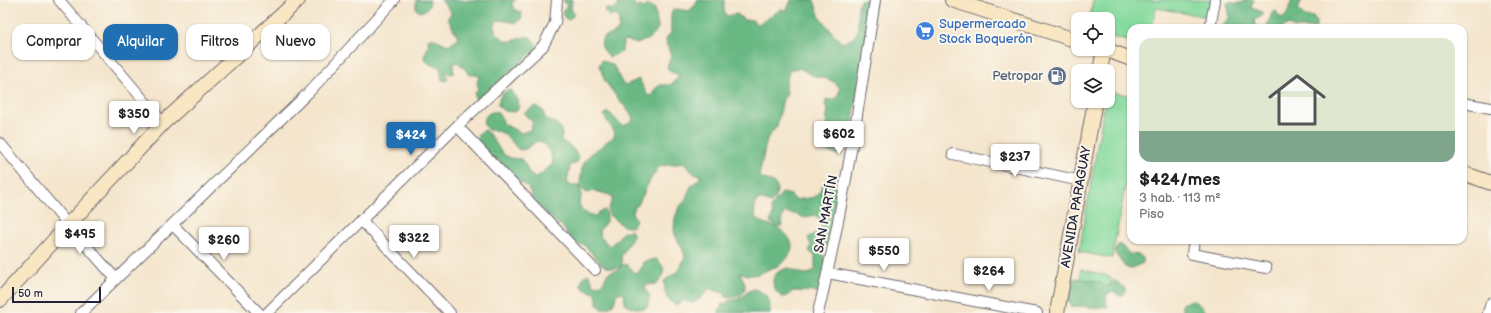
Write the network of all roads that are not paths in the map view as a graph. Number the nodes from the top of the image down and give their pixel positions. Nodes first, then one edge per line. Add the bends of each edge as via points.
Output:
1 (59, 0) edge
2 (298, 0) edge
3 (394, 0) edge
4 (557, 0) edge
5 (875, 0) edge
6 (952, 0) edge
7 (1215, 0) edge
8 (1211, 24) edge
9 (1071, 39) edge
10 (1115, 53) edge
11 (1127, 58) edge
12 (1467, 104) edge
13 (1094, 108) edge
14 (1491, 108) edge
15 (163, 123) junction
16 (457, 126) junction
17 (0, 143) edge
18 (953, 154) dead end
19 (1467, 174) edge
20 (1081, 181) junction
21 (1491, 183) edge
22 (361, 220) junction
23 (68, 225) junction
24 (172, 225) junction
25 (1193, 244) edge
26 (1266, 268) dead end
27 (595, 270) dead end
28 (828, 273) junction
29 (116, 279) junction
30 (0, 300) edge
31 (1491, 303) edge
32 (81, 313) edge
33 (259, 313) edge
34 (267, 313) edge
35 (450, 313) edge
36 (818, 313) edge
37 (1037, 313) edge
38 (1057, 313) edge
39 (1488, 313) edge

1 - 15 street
2 - 15 street
3 - 24 street via 308,93
4 - 16 street via 555,24 543,46
5 - 28 street, SAN MARTÍN via 860,101
6 - 9 street
7 - 8 street
10 - 11 street
12 - 14 street
13 - 20 street, AVENIDA PARAGUAY
15 - 23 street
16 - 22 street
16 - 27 street
17 - 23 street
18 - 20 street
19 - 21 street
20 - 38 street, AVENIDA PARAGUAY
22 - 34 street
22 - 35 street
23 - 29 street
23 - 30 street
24 - 29 street
24 - 33 street
25 - 26 street via 1192,254
28 - 36 street, SAN MARTÍN
28 - 37 street
29 - 32 street
31 - 39 street

